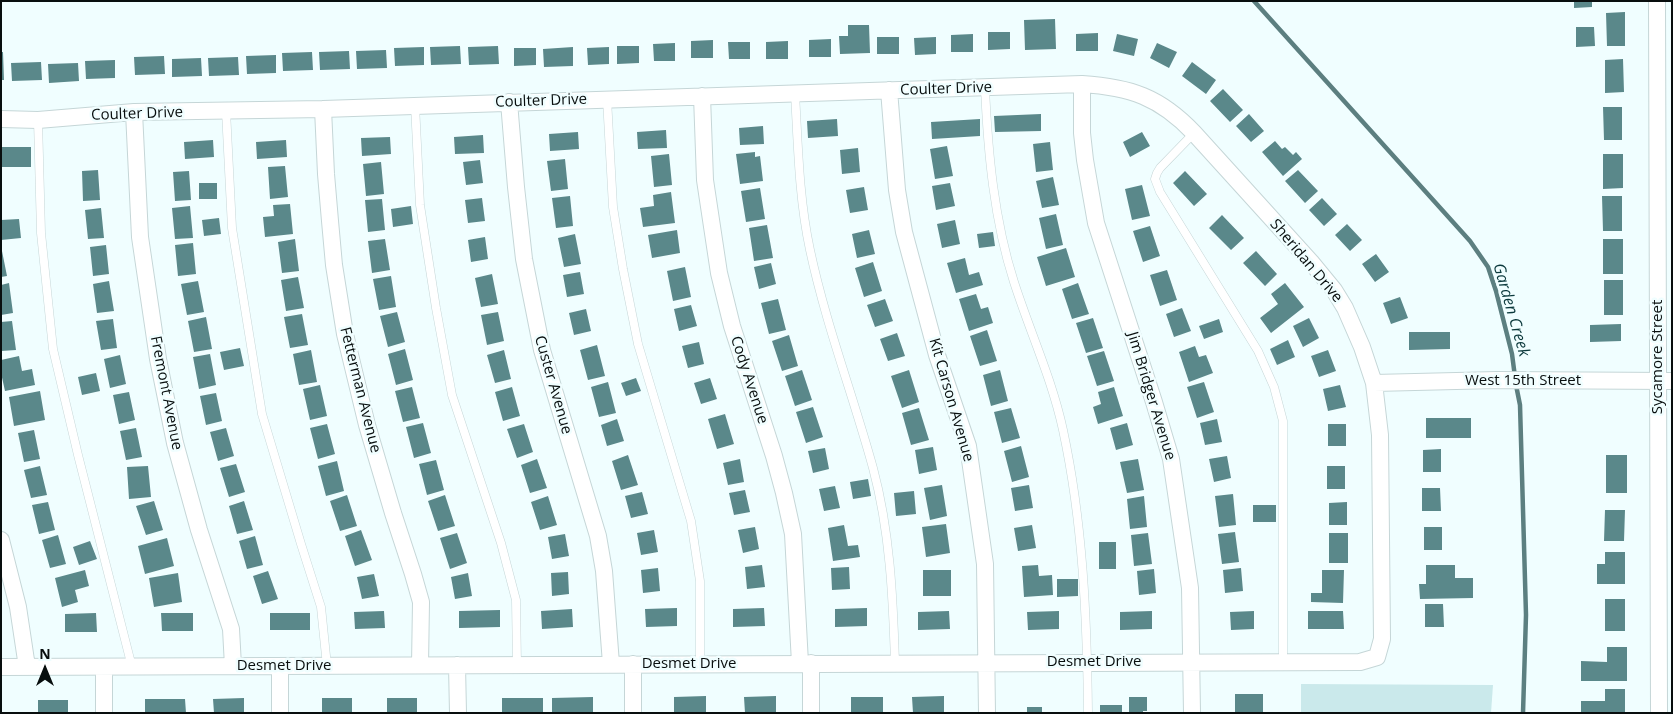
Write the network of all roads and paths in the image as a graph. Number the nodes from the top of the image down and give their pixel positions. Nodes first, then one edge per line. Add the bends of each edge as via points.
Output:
1 (1657, 1) edge
2 (1082, 84) junction
3 (985, 88) junction
4 (889, 90) junction
5 (796, 93) junction
6 (702, 96) junction
7 (607, 98) junction
8 (509, 102) junction
9 (415, 105) junction
10 (323, 109) junction
11 (226, 111) junction
12 (134, 112) junction
13 (1, 119) edge
14 (38, 120) junction
15 (1194, 133) junction
16 (1665, 381) edge
17 (1374, 383) junction
18 (1, 540) edge
19 (1377, 657) joint
20 (1088, 662) junction
21 (1192, 662) junction
22 (1283, 662) junction
23 (805, 663) junction
24 (895, 663) junction
25 (987, 663) junction
26 (611, 664) junction
27 (633, 664) junction
28 (700, 664) junction
29 (420, 665) junction
30 (457, 665) junction
31 (517, 665) junction
32 (233, 666) junction
33 (280, 666) junction
34 (327, 666) junction
35 (1, 667) edge
36 (27, 667) junction
37 (104, 667) junction
38 (132, 667) junction
39 (104, 713) edge
40 (280, 713) edge
41 (458, 713) edge
42 (633, 713) edge
43 (811, 713) edge
44 (988, 713) edge
45 (1088, 713) edge
46 (1192, 713) edge
47 (1659, 713) edge

1 - 16 street, Sycamore Street
2 - 3 street, Coulter Drive
2 - 15 street, Sheridan Drive via 1105,85 1143,95 1179,116
2 - 21 street, Jim Bridger Avenue via 1084,160 1096,223 1171,459 1187,564
3 - 4 street, Coulter Drive
3 - 20 lane via 996,206 1003,239 1063,429 1079,524
4 - 5 street, Coulter Drive
4 - 25 street, Kit Carson Avenue via 897,190 904,232 937,355 968,446 985,564
5 - 6 street, Coulter Drive
5 - 24 lane via 803,211 810,251 873,469 886,532
6 - 7 street, Coulter Drive
6 - 23 street, Cody Avenue via 705,180 719,273 732,326 784,493 793,534
7 - 8 street, Coulter Drive
7 - 28 lane via 613,207 638,344 691,521 700,581
8 - 9 street, Coulter Drive
8 - 26 street, Custer Avenue via 528,277 542,350 598,536
9 - 10 street, Coulter Drive
9 - 31 lane via 420,205 452,396 501,543 516,600
10 - 11 street, Coulter Drive
10 - 29 street, Fetterman Avenue via 334,265 345,334 367,425 421,602
11 - 12 street, Coulter Drive
11 - 34 lane via 232,228 262,414 321,607
12 - 14 street, Coulter Drive
12 - 32 street, Fremont Avenue via 140,236 158,359 175,443 230,629
13 - 14 street, Coulter Drive
14 - 38 lane via 41,234 54,349
15 - 17 street, Sheridan Drive via 1334,290 1356,332
15 - 22 lane via 1160,168 1157,186 1258,351 1274,387 1283,421
16 - 17 street, West 15th Street
16 - 47 street, Sycamore Street
17 - 19 street, Sheridan Drive via 1380,435 1382,580 1382,639
18 - 36 street via 18,608
19 - 22 street, Desmet Drive via 1360,662
20 - 21 street, Desmet Drive
20 - 25 street, Desmet Drive
20 - 45 lane
21 - 22 street, Desmet Drive
21 - 46 street, Jim Bridger Avenue
23 - 24 street, Desmet Drive
23 - 28 street, Desmet Drive
23 - 43 street, Cody Avenue
24 - 25 street, Desmet Drive
25 - 44 street, Kit Carson Avenue
26 - 27 street, Desmet Drive
26 - 31 street, Desmet Drive
27 - 28 street, Desmet Drive
27 - 42 street
29 - 30 street, Desmet Drive
29 - 34 street, Desmet Drive
30 - 31 street, Desmet Drive
30 - 41 street
32 - 33 street, Desmet Drive
32 - 38 street, Desmet Drive
33 - 34 street, Desmet Drive
33 - 40 street
35 - 36 street, Desmet Drive
36 - 37 street, Desmet Drive
37 - 38 street, Desmet Drive
37 - 39 street

